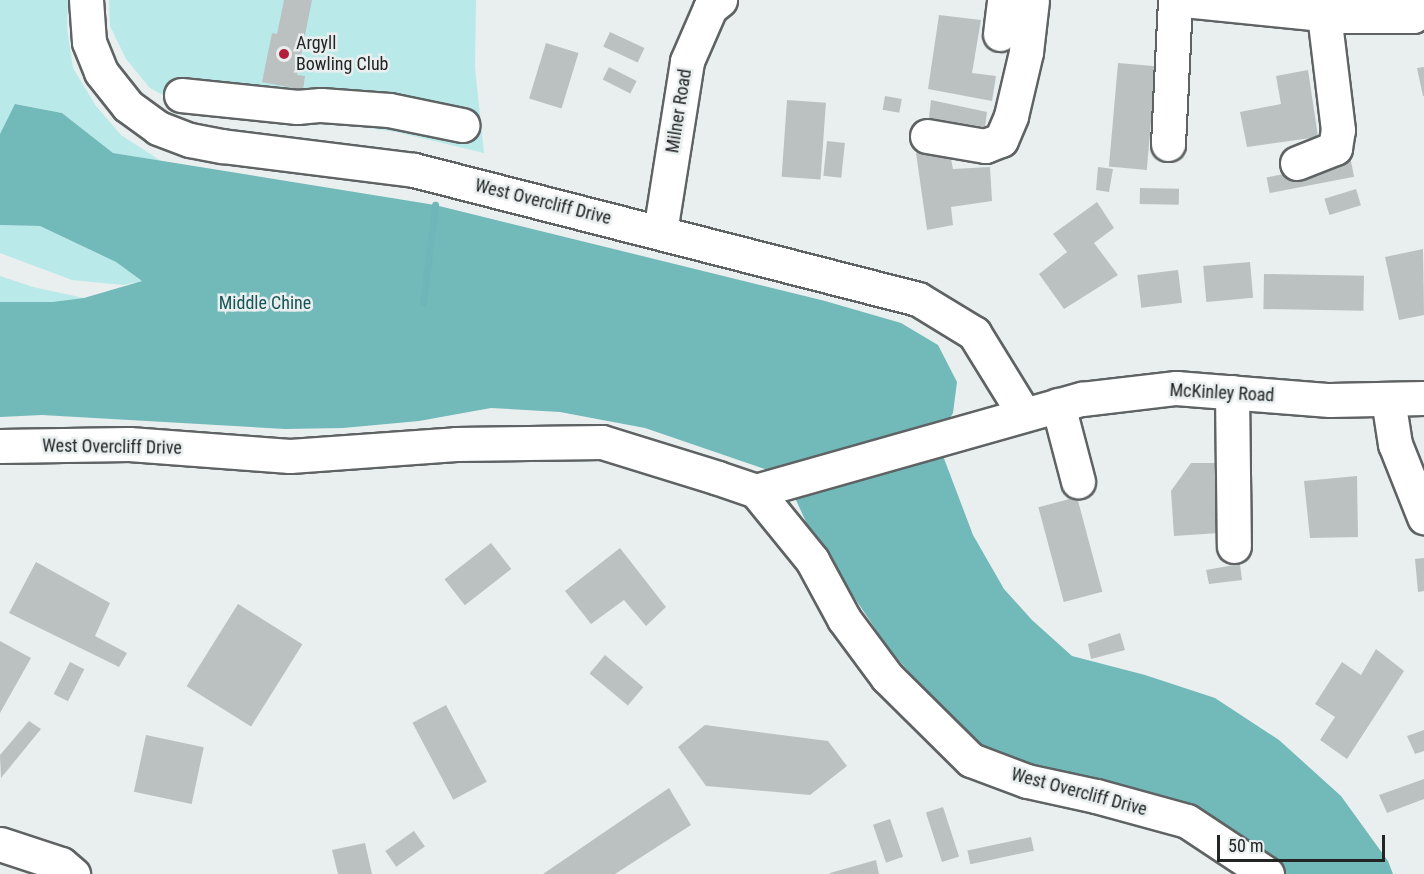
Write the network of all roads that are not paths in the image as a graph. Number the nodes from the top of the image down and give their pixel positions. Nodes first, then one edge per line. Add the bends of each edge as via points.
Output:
1 (86, 0) edge
2 (720, 0) edge
3 (1004, 0) edge
4 (1032, 0) edge
5 (1175, 0) edge
6 (1184, 0) edge
7 (1424, 8) edge
8 (1324, 14) junction
9 (1000, 34) dead end
10 (181, 95) dead end
11 (462, 125) dead end
12 (927, 136) dead end
13 (1168, 144) dead end
14 (1297, 163) dead end
15 (660, 232) junction
16 (1232, 392) junction
17 (1424, 398) edge
18 (1388, 399) junction
19 (1058, 405) junction
20 (1024, 414) junction
21 (0, 446) edge
22 (1078, 481) dead end
23 (756, 491) junction
24 (1424, 517) edge
25 (1234, 546) dead end
26 (0, 844) edge
27 (73, 874) edge
28 (1267, 874) edge

1 - 15 street, West Overcliff Drive via 89,42 101,72 128,106 158,128 222,146 414,170
2 - 15 street, Milner Road via 710,8 687,61
3 - 9 street
4 - 12 street via 1026,52 1011,116 1001,140 985,146
5 - 13 street
6 - 8 street
7 - 8 street via 1413,16
8 - 14 street via 1338,130 1335,148
10 - 11 street via 297,107 389,110
15 - 20 street, West Overcliff Drive via 918,299 974,333
16 - 18 street, McKinley Road via 1330,400
16 - 19 street, McKinley Road via 1176,388
16 - 25 street
17 - 18 street, McKinley Road
18 - 24 street via 1395,444
19 - 20 street, McKinley Road
19 - 22 street
20 - 23 street, McKinley Road
21 - 23 street, West Overcliff Drive via 129,444 290,456 456,444 602,442
23 - 28 street, West Overcliff Drive via 812,560 844,619 887,677 971,760 1027,781 1186,821
26 - 27 street via 61,864

